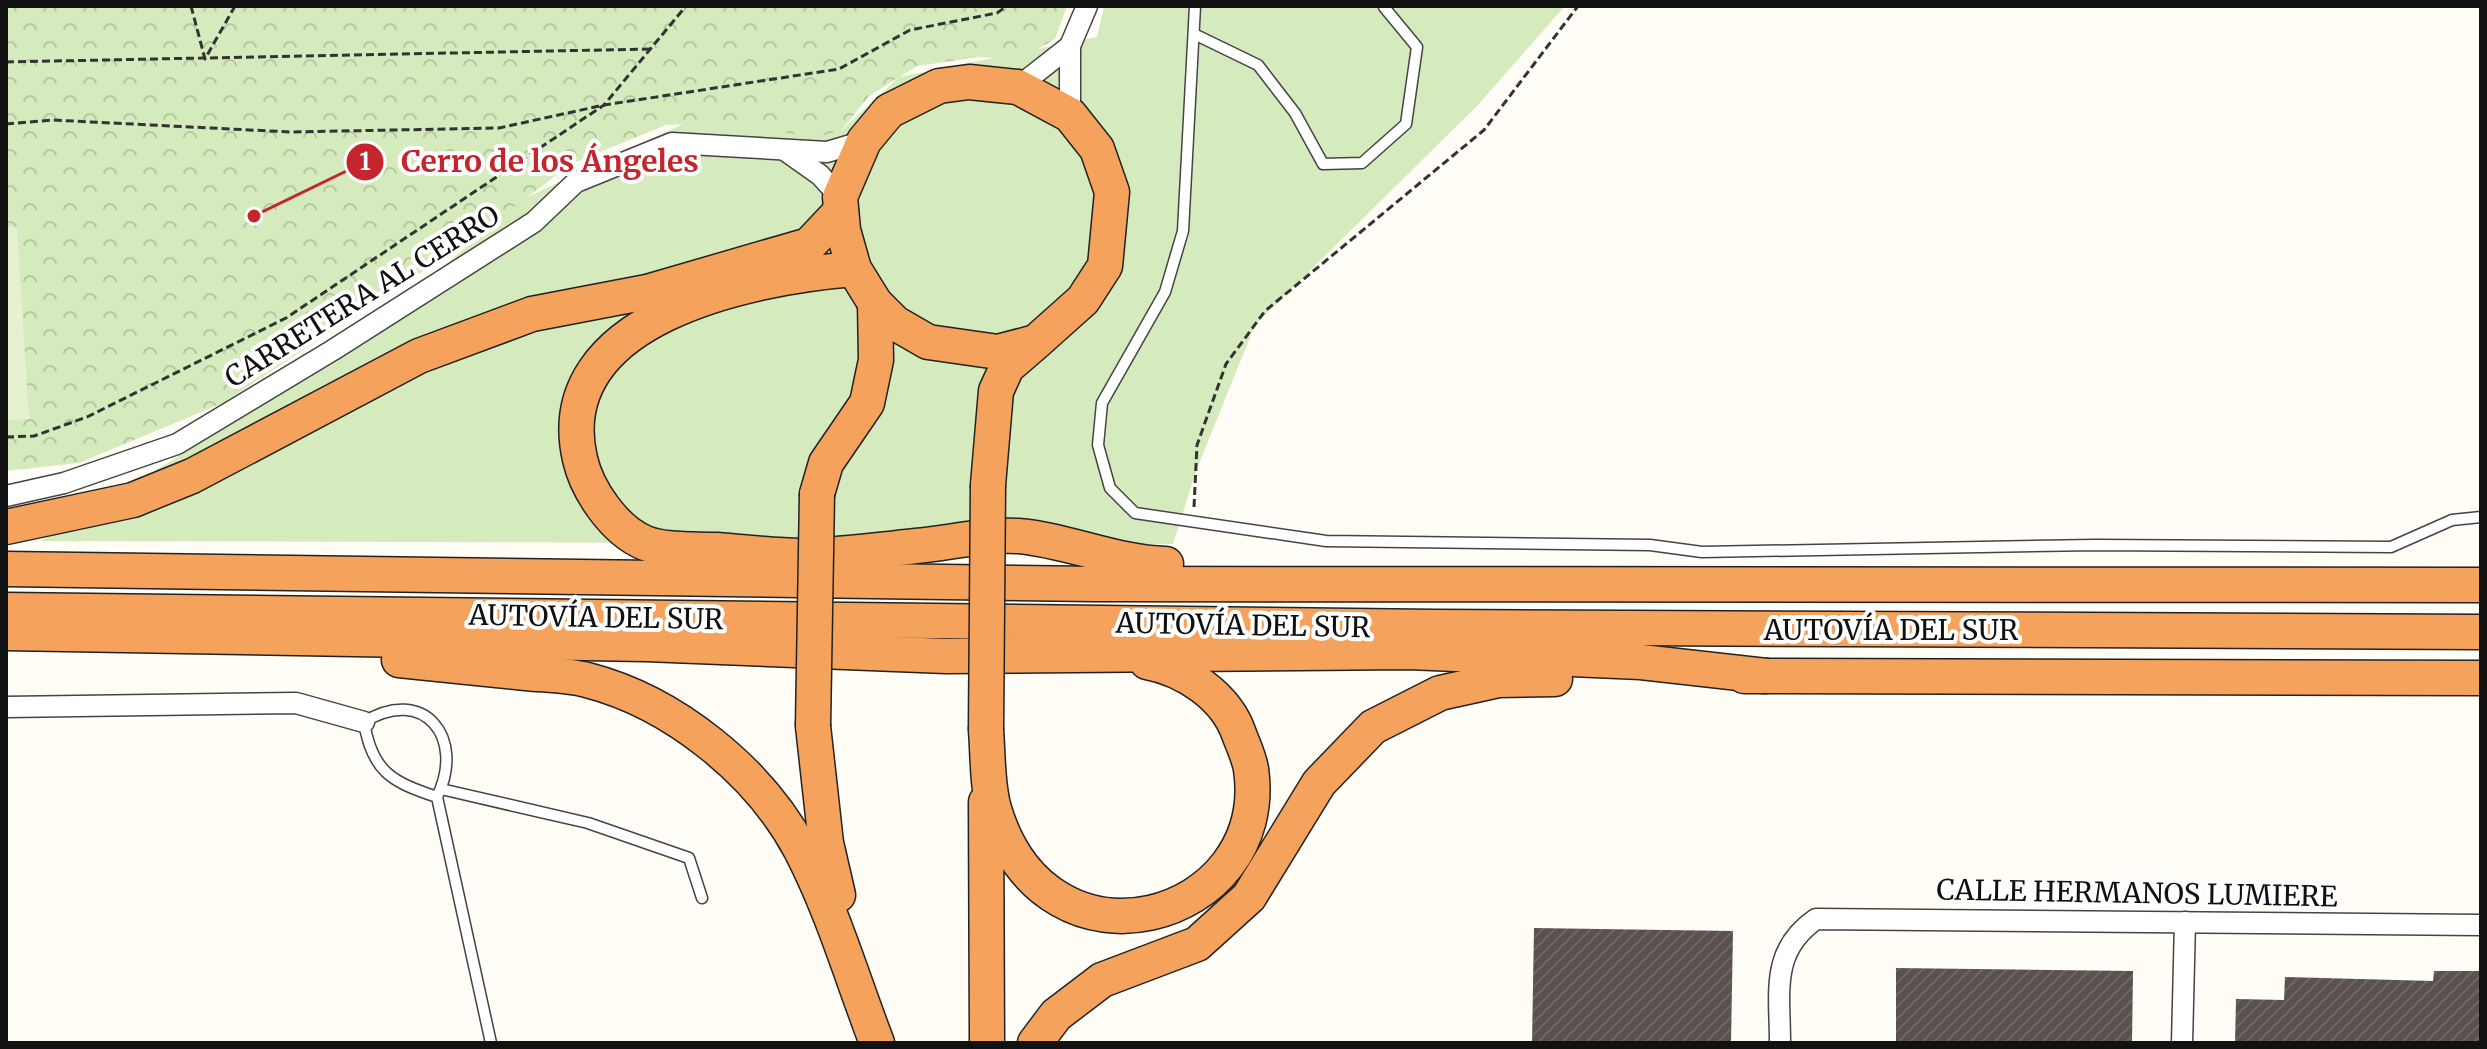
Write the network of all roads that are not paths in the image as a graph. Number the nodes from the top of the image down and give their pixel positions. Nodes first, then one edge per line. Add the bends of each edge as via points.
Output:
1 (1087, 6) edge
2 (1195, 6) edge
3 (1384, 7) edge
4 (1194, 34) junction
5 (1070, 46) junction
6 (1018, 87) junction
7 (1070, 115) junction
8 (864, 141) junction
9 (786, 151) junction
10 (841, 204) junction
11 (854, 269) junction
12 (875, 303) junction
13 (1036, 342) junction
14 (6, 496) edge
15 (2481, 517) edge
16 (6, 527) edge
17 (6, 569) edge
18 (1602, 582) junction
19 (2475, 584) edge
20 (6, 610) edge
21 (2481, 632) edge
22 (6, 633) edge
23 (212, 637) junction
24 (1107, 655) junction
25 (1766, 676) junction
26 (2481, 678) edge
27 (6, 707) edge
28 (364, 722) junction
29 (986, 730) junction
30 (439, 793) junction
31 (702, 898) dead end
32 (2185, 922) junction
33 (2481, 925) edge
34 (491, 1043) edge
35 (877, 1043) edge
36 (892, 1043) edge
37 (987, 1043) edge
38 (1035, 1043) edge
39 (1780, 1043) edge
40 (2182, 1043) edge

1 - 5 street
2 - 4 lane
3 - 4 lane via 1417,47 1406,124 1362,163 1323,164 1295,113 1258,65
4 - 15 lane via 1183,231 1165,292 1102,403 1098,445 1110,488 1135,513 1326,541 1650,545 1702,552 2095,545 2391,547 2452,520
5 - 6 street
5 - 7 street
6 - 7 highway
6 - 8 highway via 969,82 939,86 889,111
7 - 13 highway via 1097,149 1112,192 1105,266 1083,300
8 - 9 street, CARRETERA AL CERRO via 827,152
8 - 10 highway
9 - 10 street via 820,175
9 - 14 street, CARRETERA AL CERRO via 672,143 576,182 534,222 177,444 64,483
10 - 11 highway
10 - 16 highway via 809,245 647,292 532,314 419,356 192,476 133,500
11 - 12 highway
11 - 18 highway via 788,275 719,296 653,319 607,351 579,404 575,439 582,471 597,499 619,523 645,543 786,555 1018,536 1139,564 1472,570
12 - 13 highway via 895,323 928,342 998,352
12 - 36 highway, bridge via 876,360 867,403 826,463 817,494 813,726 819,797 837,889
13 - 29 highway, bridge via 1007,367 996,391 988,485
17 - 18 highway, AUTOVÍA DEL SUR via 1094,584
18 - 19 highway, AUTOVÍA DEL SUR
20 - 21 highway, AUTOVÍA DEL SUR via 1450,627
22 - 23 highway
23 - 24 highway via 646,644 946,656
23 - 35 highway via 278,650 585,679 635,696 683,725 767,800 799,847 827,906
24 - 25 highway via 1409,652 1641,662
24 - 29 highway via 1164,665 1190,677 1235,723 1251,769 1249,817 1236,848 1215,878 1188,898 1163,911 1098,916 1064,904 1040,887 1020,862 993,808
25 - 26 highway
25 - 38 highway via 1499,680 1440,693 1373,727 1319,783 1249,897 1197,944 1102,980 1056,1015
27 - 28 street via 296,703
28 - 30 lane via 368,746 383,772 405,786
28 - 30 lane via 383,710 408,708 429,718 446,738
29 - 37 highway
30 - 31 lane via 588,823 689,858
30 - 34 lane
32 - 33 street, CALLE HERMANOS LUMIERE
32 - 39 street, CALLE HERMANOS LUMIERE via 1816,919 1797,932 1785,951
32 - 40 street

